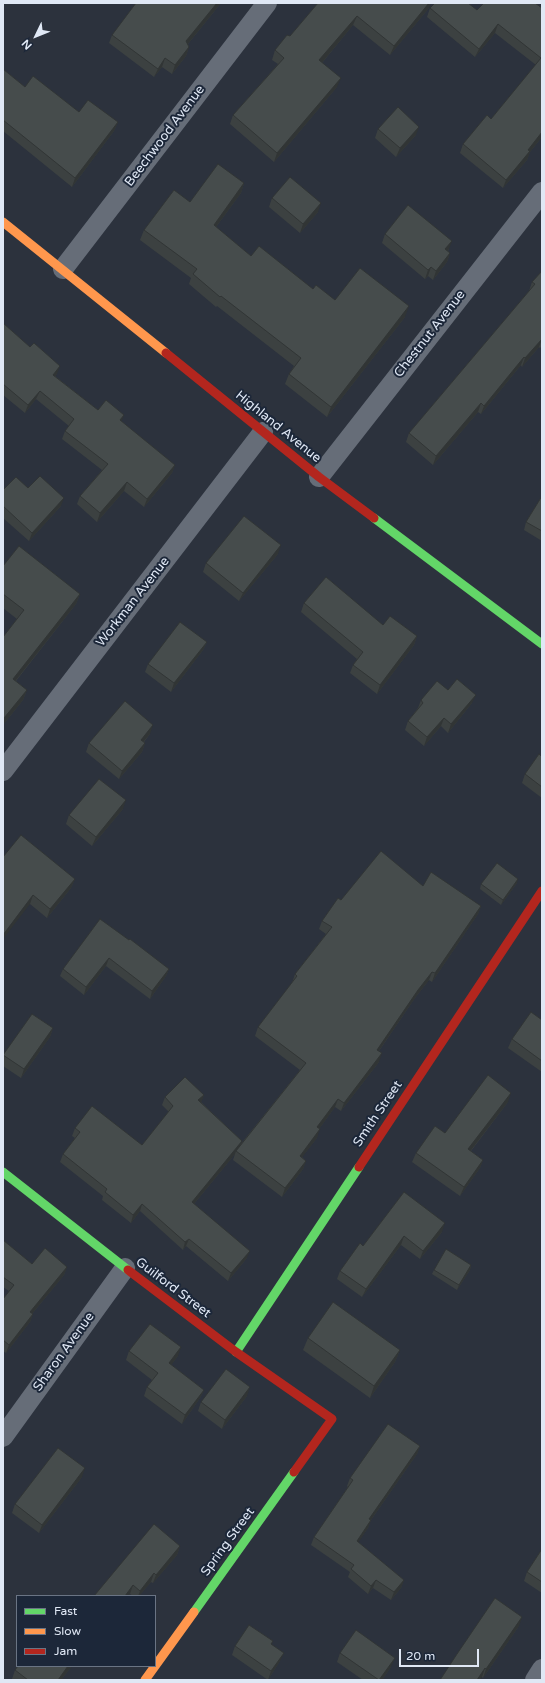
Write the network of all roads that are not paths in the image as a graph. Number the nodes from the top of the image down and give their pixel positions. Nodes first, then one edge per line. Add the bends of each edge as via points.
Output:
1 (267, 3) edge
2 (542, 192) edge
3 (3, 222) edge
4 (63, 269) junction
5 (263, 432) junction
6 (319, 476) junction
7 (542, 644) edge
8 (3, 771) edge
9 (542, 891) edge
10 (3, 1172) edge
11 (125, 1268) junction
12 (236, 1352) junction
13 (332, 1419) joint
14 (3, 1437) edge
15 (156, 1665) edge
16 (154, 1667) edge
17 (542, 1669) edge
18 (145, 1680) edge
19 (535, 1680) edge

1 - 4 street, Beechwood Avenue
2 - 6 street, Chestnut Avenue
3 - 4 street, Highland Avenue
4 - 5 street, Highland Avenue
5 - 6 street, Highland Avenue
5 - 8 street, Workman Avenue
6 - 7 street, Highland Avenue
9 - 12 street, Smith Street
10 - 11 street, Guilford Street
11 - 12 street, Guilford Street
11 - 14 street, Sharon Avenue
12 - 13 street, Guilford Street
13 - 15 street, Spring Street
16 - 18 street, Spring Street
17 - 19 street

